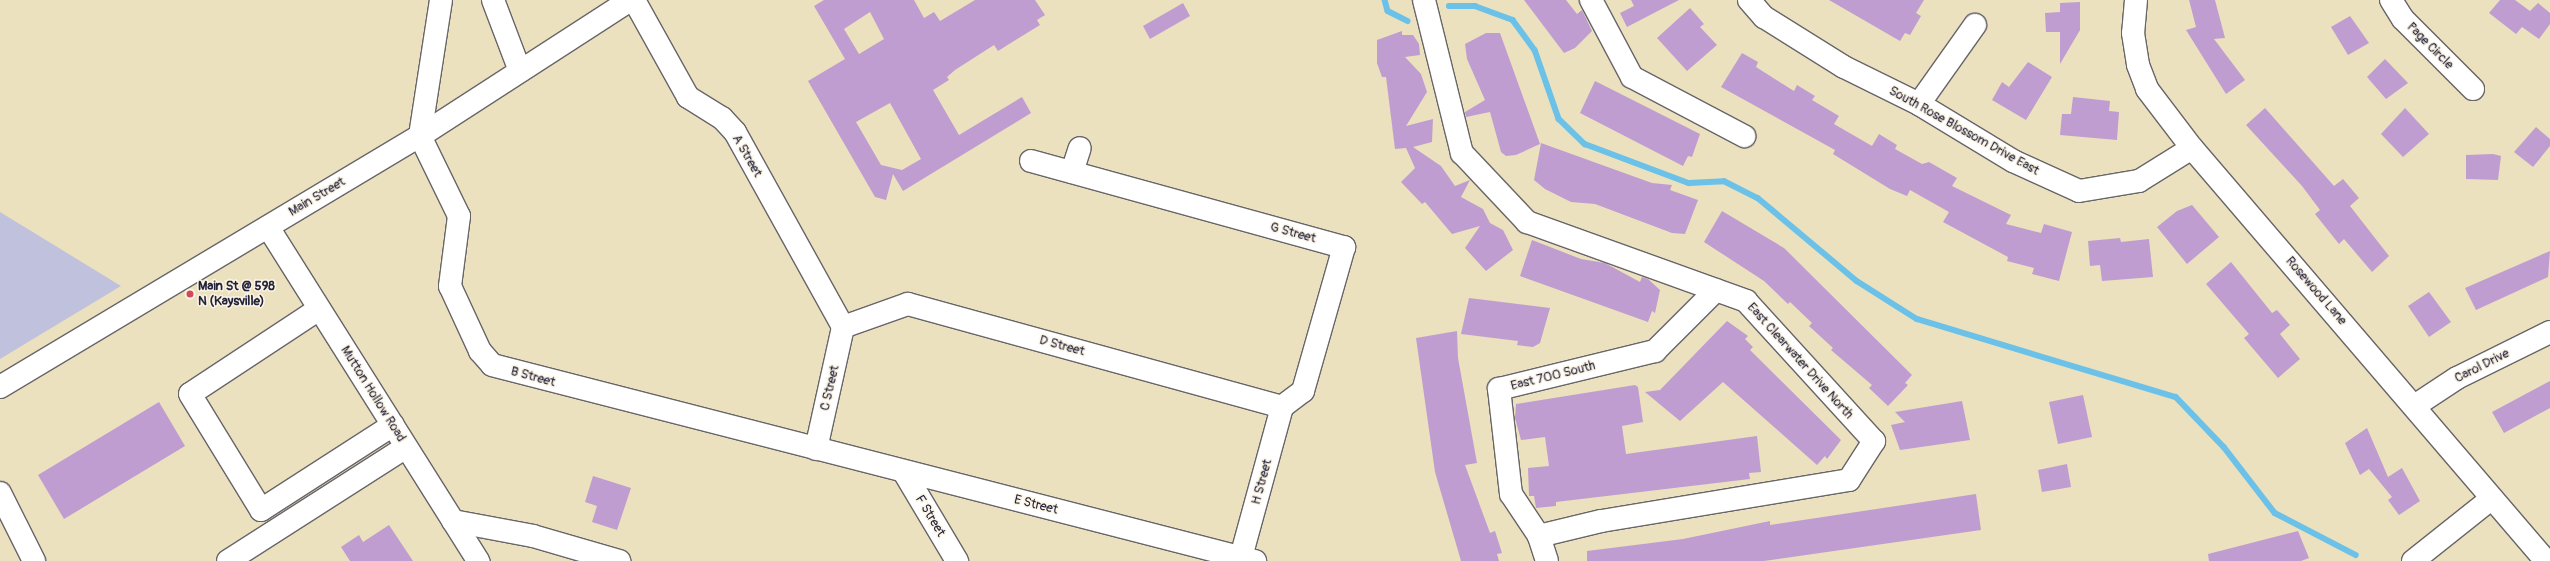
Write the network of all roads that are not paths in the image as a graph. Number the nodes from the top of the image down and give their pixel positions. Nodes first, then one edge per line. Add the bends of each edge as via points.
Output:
1 (441, 0) edge
2 (493, 0) edge
3 (630, 0) edge
4 (634, 0) edge
5 (1424, 0) edge
6 (1591, 0) edge
7 (1749, 0) edge
8 (2136, 0) edge
9 (2391, 0) edge
10 (1975, 25) dead end
11 (520, 71) junction
12 (2473, 89) dead end
13 (1919, 104) junction
14 (420, 136) junction
15 (1744, 136) dead end
16 (1080, 148) dead end
17 (2192, 148) junction
18 (1031, 162) dead end
19 (1072, 172) junction
20 (268, 227) junction
21 (1716, 290) junction
22 (319, 309) junction
23 (843, 327) junction
24 (2550, 332) edge
25 (0, 387) edge
26 (2416, 405) junction
27 (1282, 407) junction
28 (393, 425) junction
29 (406, 447) junction
30 (816, 450) junction
31 (904, 472) junction
32 (0, 493) edge
33 (2491, 499) junction
34 (453, 521) junction
35 (1539, 536) junction
36 (1248, 559) edge
37 (34, 561) edge
38 (228, 561) edge
39 (478, 561) edge
40 (619, 561) edge
41 (957, 561) edge
42 (1547, 561) edge
43 (2413, 561) edge
44 (2546, 561) edge

1 - 14 street
2 - 11 street
3 - 11 street, Main Street
4 - 23 street, A Street via 688,97 722,118 735,132
5 - 21 street, East Clearwater Drive North via 1462,153 1528,222
6 - 15 street via 1632,77
7 - 13 street, South Rose Blossom Drive East via 1764,17 1844,68
8 - 17 street, Rosewood Lane via 2133,33 2138,65 2147,89
9 - 12 street, Page Circle via 2403,19
10 - 13 street
11 - 14 street, Main Street
13 - 17 street, South Rose Blossom Drive East via 2013,161 2079,191 2138,181
14 - 20 street, Main Street
14 - 30 street, B Street via 459,216 450,286 480,351 492,365
16 - 19 street
17 - 26 street, Rosewood Lane
18 - 19 street, G Street
19 - 27 street, G Street via 1344,247 1303,391
20 - 22 street, Mutton Hollow Road
20 - 25 street, Main Street
21 - 35 street, East 700 South via 1655,351 1499,389 1511,494
21 - 35 street, East Clearwater Drive North via 1746,300 1874,441 1849,480 1601,521
22 - 28 street, Mutton Hollow Road
22 - 28 street via 190,394 261,510
23 - 27 street, D Street via 908,304
23 - 30 street, C Street
24 - 26 street, Carol Drive via 2458,378
26 - 33 street, Rosewood Lane
27 - 36 street, H Street
28 - 29 street, Mutton Hollow Road
29 - 34 street, Mutton Hollow Road
29 - 38 street
30 - 31 street, E Street
31 - 36 street, E Street
31 - 41 street, F Street
32 - 37 street
33 - 43 street
33 - 44 street, Rosewood Lane
34 - 39 street, Mutton Hollow Road
34 - 40 street via 533,536
35 - 42 street, East 700 South

